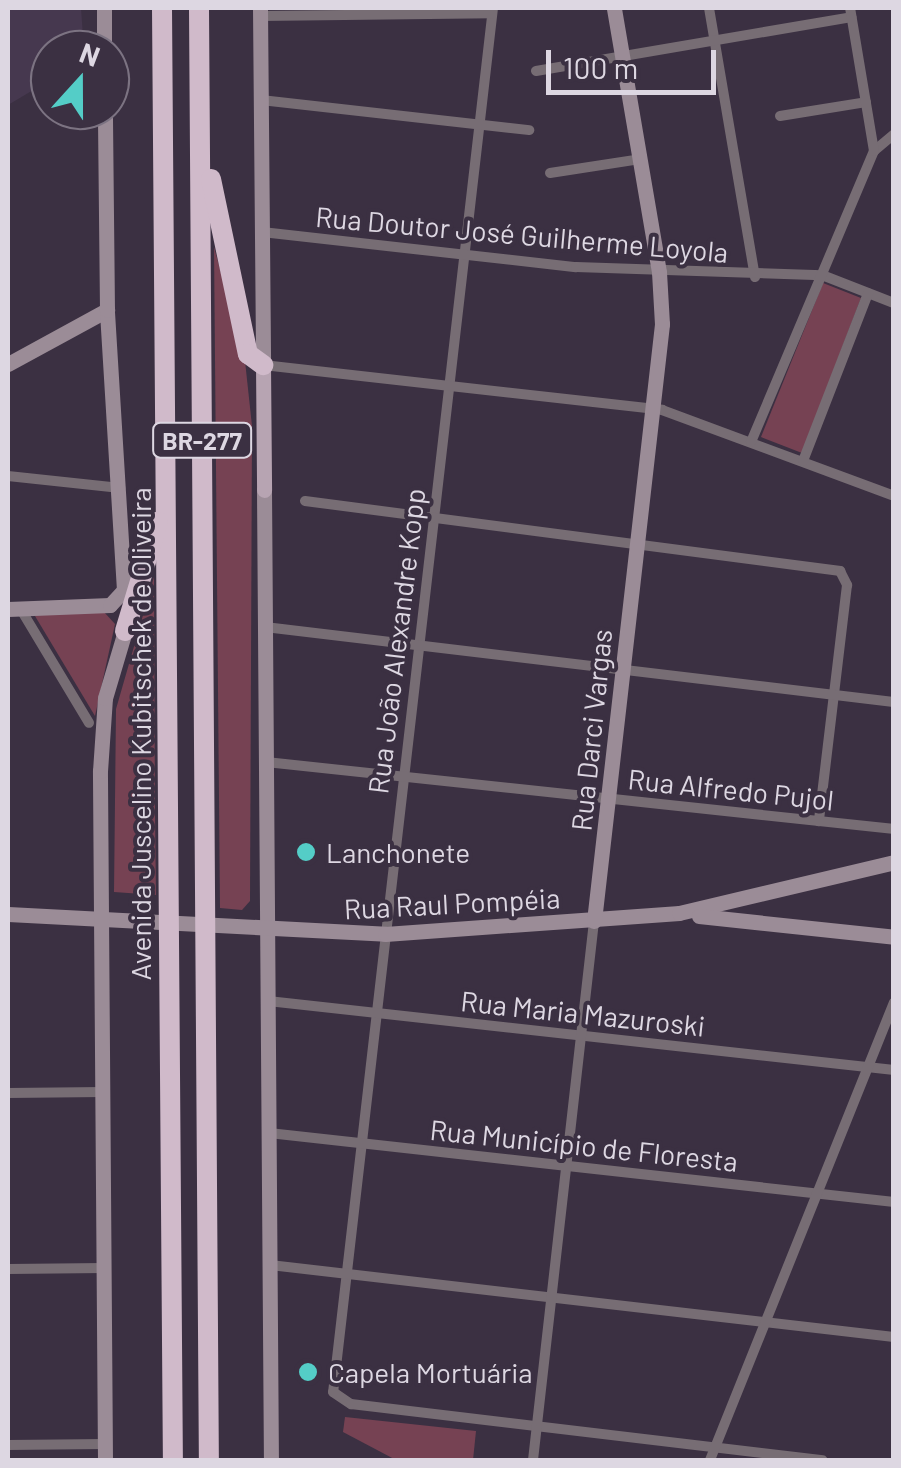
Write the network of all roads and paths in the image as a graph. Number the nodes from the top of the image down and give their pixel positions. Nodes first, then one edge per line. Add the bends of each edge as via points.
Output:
1 (162, 8) edge
2 (199, 8) edge
3 (614, 8) edge
4 (709, 8) edge
5 (493, 10) edge
6 (260, 12) edge
7 (850, 12) edge
8 (714, 40) junction
9 (622, 56) junction
10 (200, 68) junction
11 (536, 71) dead end
12 (261, 100) junction
13 (866, 102) junction
14 (780, 116) dead end
15 (479, 124) junction
16 (105, 130) edge
17 (529, 130) dead end
18 (894, 134) edge
19 (874, 151) junction
20 (640, 158) junction
21 (550, 173) dead end
22 (262, 232) junction
23 (464, 255) junction
24 (659, 272) junction
25 (822, 276) junction
26 (755, 277) junction
27 (868, 293) junction
28 (894, 302) edge
29 (108, 310) junction
30 (8, 364) edge
31 (263, 365) junction
32 (449, 386) junction
33 (652, 408) junction
34 (751, 442) junction
35 (802, 461) junction
36 (8, 476) edge
37 (166, 486) junction
38 (121, 488) junction
39 (894, 496) edge
40 (305, 501) dead end
41 (433, 516) junction
42 (637, 542) junction
43 (13, 608) edge
44 (265, 627) junction
45 (125, 631) joint
46 (418, 645) junction
47 (623, 670) junction
48 (834, 695) junction
49 (894, 702) edge
50 (89, 723) dead end
51 (266, 762) junction
52 (403, 776) junction
53 (608, 798) junction
54 (819, 821) junction
55 (894, 829) edge
56 (894, 862) edge
57 (750, 900) junction
58 (679, 913) junction
59 (8, 914) edge
60 (102, 915) junction
61 (594, 921) junction
62 (740, 922) junction
63 (786, 925) junction
64 (267, 929) junction
65 (384, 934) junction
66 (894, 938) edge
67 (268, 1001) junction
68 (894, 1003) edge
69 (375, 1013) junction
70 (581, 1036) junction
71 (868, 1067) junction
72 (894, 1070) edge
73 (8, 1092) edge
74 (103, 1092) junction
75 (269, 1133) junction
76 (360, 1143) junction
77 (567, 1166) junction
78 (818, 1193) junction
79 (894, 1202) edge
80 (270, 1265) junction
81 (104, 1268) junction
82 (8, 1269) edge
83 (345, 1274) junction
84 (552, 1298) junction
85 (766, 1322) junction
86 (894, 1337) edge
87 (537, 1426) junction
88 (8, 1445) edge
89 (715, 1448) junction
90 (105, 1452) edge
91 (174, 1460) edge
92 (209, 1460) edge
93 (271, 1460) edge
94 (533, 1460) edge
95 (710, 1460) edge
96 (823, 1460) edge

1 - 37 highway, Avenida Juscelino Kubitschek de Oliveira / BR-277
2 - 10 highway, BR-277
3 - 9 main road, Rua Darci Vargas
4 - 8 street
5 - 6 street
5 - 15 street, Rua João Alexandre Kopp
6 - 12 main road
7 - 8 street
7 - 13 street
8 - 9 street
8 - 26 street
9 - 11 street
9 - 20 main road, Rua Darci Vargas
10 - 31 highway via 221,244 248,354
10 - 92 highway, BR-277
12 - 15 street
12 - 22 main road
13 - 14 street
13 - 19 street
15 - 17 street
15 - 23 street, Rua João Alexandre Kopp
16 - 29 main road
18 - 19 street
19 - 25 street
20 - 21 street
20 - 24 main road, Rua Darci Vargas
22 - 23 street, Rua Doutor José Guilherme Loyola
22 - 31 main road
23 - 24 street, Rua Doutor José Guilherme Loyola
23 - 32 street, Rua João Alexandre Kopp
24 - 26 street, Rua Doutor José Guilherme Loyola
24 - 33 main road, Rua Darci Vargas via 662,324
25 - 26 street, Rua Doutor José Guilherme Loyola
25 - 27 street, Rua Doutor José Guilherme Loyola
25 - 34 street
27 - 28 street, Rua Doutor José Guilherme Loyola
27 - 35 street
29 - 30 main road
29 - 38 main road
31 - 32 street
31 - 44 main road
32 - 33 street
32 - 41 street, Rua João Alexandre Kopp
33 - 34 street
33 - 42 main road, Rua Darci Vargas
34 - 35 street
35 - 39 street
36 - 38 street
37 - 45 highway
37 - 91 highway, Avenida Juscelino Kubitschek de Oliveira / BR-277
38 - 43 main road via 124,590 110,606
40 - 41 street
41 - 42 street
41 - 46 street, Rua João Alexandre Kopp
42 - 47 main road, Rua Darci Vargas
42 - 48 street via 844,574
43 - 50 street
44 - 46 street
44 - 51 main road
45 - 60 main road via 103,718
46 - 47 street
46 - 52 street, Rua João Alexandre Kopp
47 - 48 street
47 - 53 main road, Rua Darci Vargas
48 - 49 street
48 - 54 street
51 - 52 street, Rua Alfredo Pujol
51 - 64 main road
52 - 53 street, Rua Alfredo Pujol
52 - 65 street, Rua João Alexandre Kopp
53 - 54 street, Rua Alfredo Pujol
53 - 61 main road, Rua Darci Vargas
54 - 55 street, Rua Alfredo Pujol
56 - 57 main road, Rua Raul Pompéia
57 - 58 main road, Rua Raul Pompéia
57 - 62 main road via 737,910
57 - 63 main road
58 - 61 main road, Rua Raul Pompéia
58 - 62 main road
59 - 60 main road, Rua Raul Pompéia
60 - 64 main road, Rua Raul Pompéia
60 - 74 main road
61 - 65 main road, Rua Raul Pompéia
61 - 70 street, Rua Darci Vargas
62 - 63 main road
63 - 66 main road
64 - 65 main road, Rua Raul Pompéia
64 - 67 main road
65 - 69 street, Rua João Alexandre Kopp
67 - 69 street, Rua Maria Mazuroski
67 - 75 main road
68 - 71 street
69 - 70 street, Rua Maria Mazuroski
69 - 76 street, Rua João Alexandre Kopp
70 - 71 street, Rua Maria Mazuroski
70 - 77 street, Rua Darci Vargas
71 - 72 street, Rua Maria Mazuroski
71 - 78 street
73 - 74 street
74 - 81 main road
75 - 76 street, Rua Município de Floresta
75 - 80 main road
76 - 77 street, Rua Município de Floresta
76 - 83 street, Rua João Alexandre Kopp
77 - 78 street, Rua Município de Floresta
77 - 84 street, Rua Darci Vargas
78 - 79 street, Rua Município de Floresta
78 - 85 street
80 - 83 street
80 - 93 main road
81 - 82 street
81 - 90 main road
83 - 84 street
83 - 87 street, Rua João Alexandre Kopp via 336,1398
84 - 85 street
84 - 87 street, Rua Darci Vargas
85 - 86 street
85 - 89 street
87 - 89 street
87 - 94 street, Rua Darci Vargas
88 - 90 street
89 - 95 street
89 - 96 street

